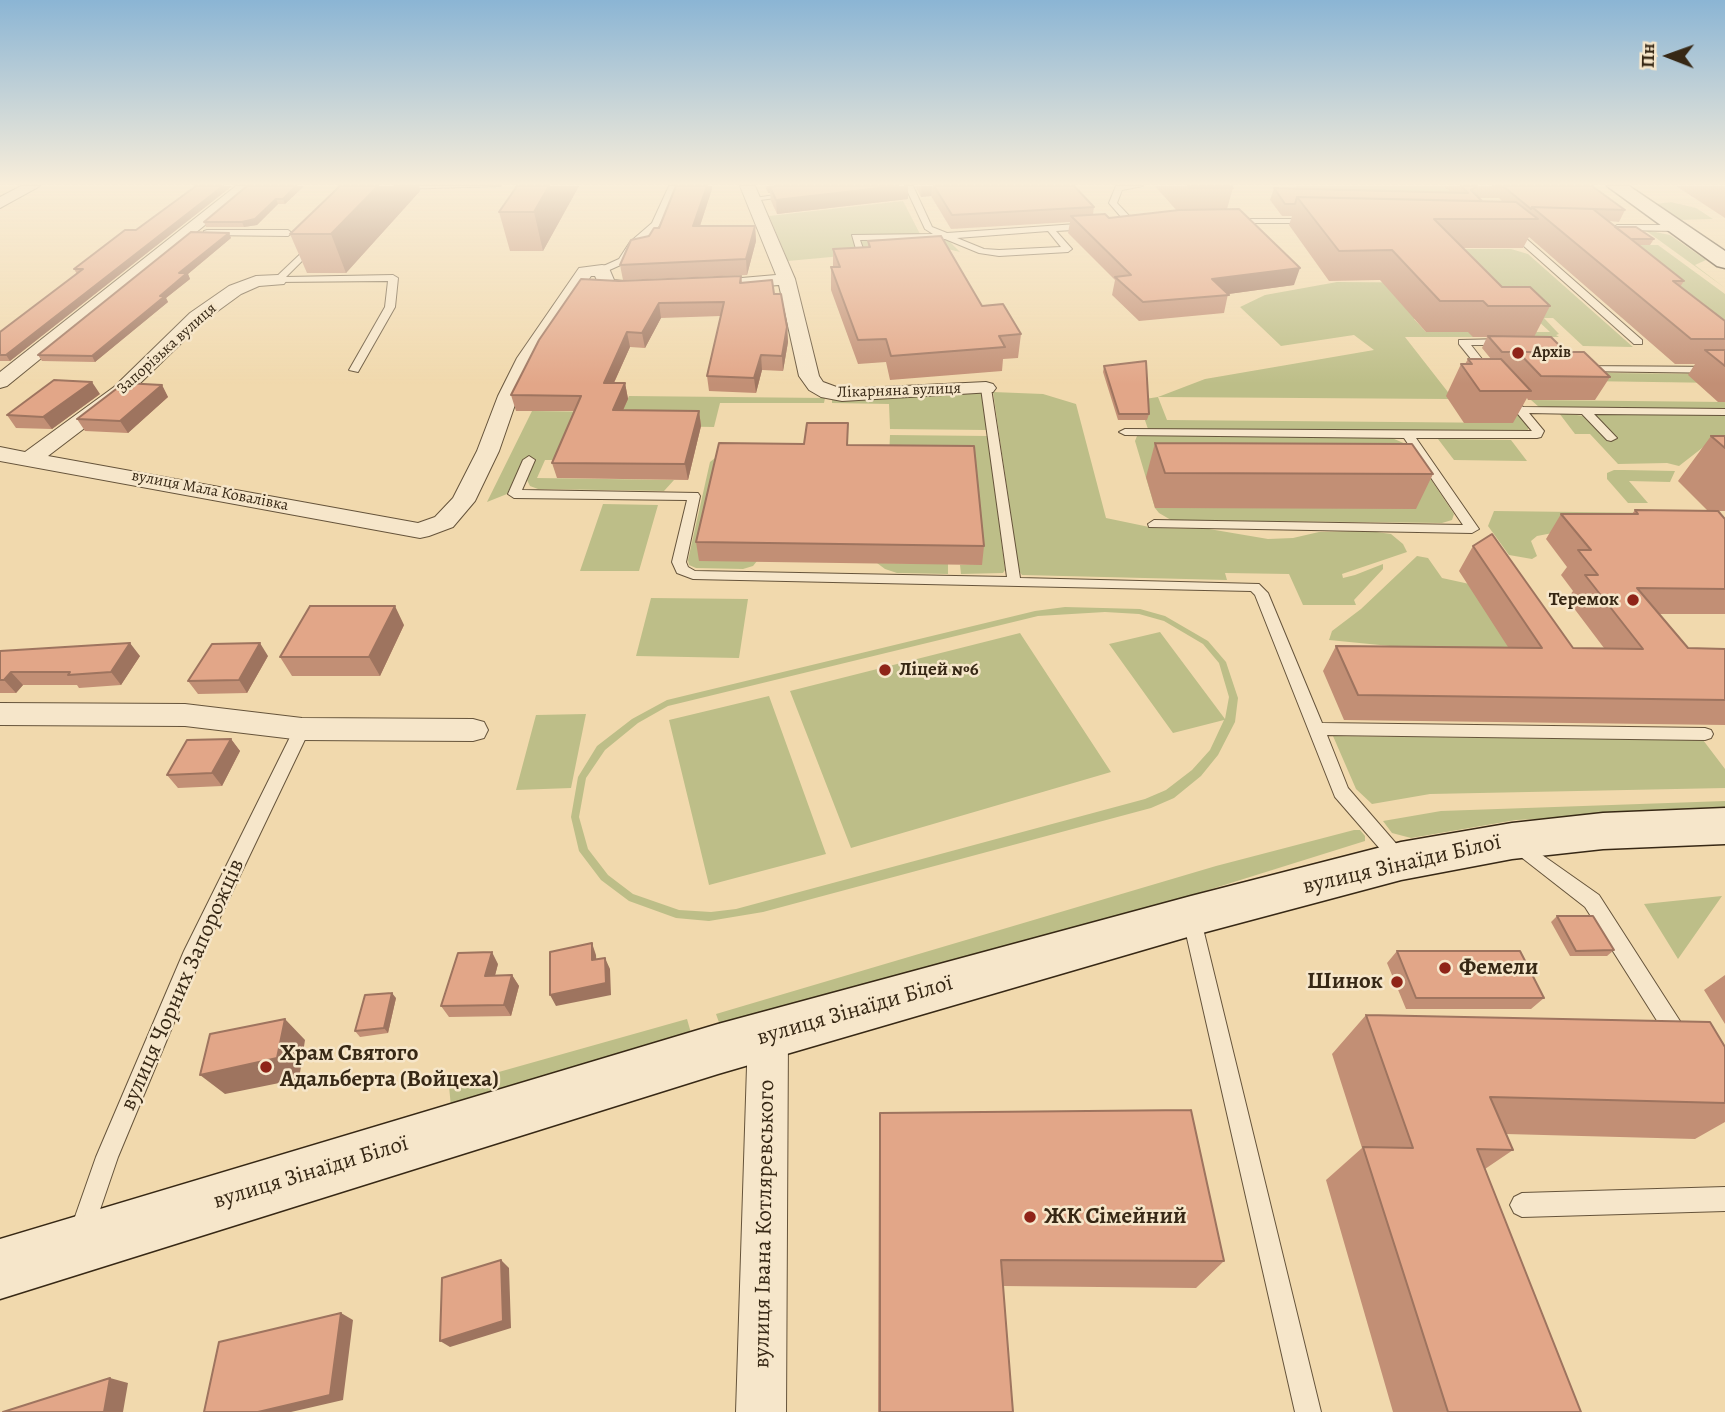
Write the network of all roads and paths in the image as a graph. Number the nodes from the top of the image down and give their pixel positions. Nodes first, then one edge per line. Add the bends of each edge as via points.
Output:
1 (163, 252) edge
2 (306, 252) edge
3 (628, 252) edge
4 (775, 252) edge
5 (990, 252) edge
6 (1018, 252) edge
7 (1536, 252) edge
8 (602, 270) junction
9 (786, 279) junction
10 (278, 280) junction
11 (717, 285) edge
12 (664, 288) edge
13 (1523, 342) edge
14 (1638, 342) dead end
15 (1572, 364) edge
16 (354, 369) dead end
17 (1725, 370) edge
18 (0, 382) edge
19 (986, 387) joint
20 (1520, 410) junction
21 (1585, 411) junction
22 (1725, 412) edge
23 (1125, 432) dead end
24 (1408, 435) junction
25 (1611, 438) dead end
26 (0, 454) edge
27 (29, 460) junction
28 (529, 460) dead end
29 (1154, 524) dead end
30 (1014, 581) junction
31 (0, 714) edge
32 (302, 729) junction
33 (1316, 729) junction
34 (473, 730) dead end
35 (1705, 734) dead end
36 (1725, 826) edge
37 (1512, 841) junction
38 (1401, 861) junction
39 (1191, 916) junction
40 (768, 1035) junction
41 (1688, 1051) edge
42 (1725, 1199) edge
43 (1522, 1205) dead end
44 (77, 1247) junction
45 (0, 1269) edge
46 (761, 1412) edge
47 (1308, 1412) edge

1 - 18 street
2 - 10 lane
3 - 8 lane via 622,261
4 - 9 street, Лікарняна вулиця
5 - 6 lane
7 - 14 lane
8 - 12 street via 607,285
8 - 27 street, вулиця Мала Ковалівка via 585,272 527,358 463,501 444,522 421,531
9 - 11 street
9 - 19 street, Лікарняна вулиця via 809,376 828,393
10 - 16 lane via 393,278 390,307
10 - 27 street, Запорізька вулиця via 256,281 235,290 197,317 121,391
13 - 20 lane via 1463,342
15 - 17 lane via 1584,369
19 - 30 lane
20 - 21 lane
20 - 24 lane via 1537,435
21 - 22 lane
21 - 25 lane
23 - 24 lane
24 - 29 lane via 1475,533
26 - 27 street, вулиця Мала Ковалівка
28 - 30 lane via 514,494 694,496 678,562 692,575
30 - 33 lane via 1254,587 1263,596
31 - 32 street via 186,715
32 - 34 street
32 - 44 lane, вулиця Чорних Запорожців via 189,964 107,1157
33 - 35 lane
33 - 38 lane via 1341,792
36 - 37 street, вулиця Зінаїди Білої via 1603,831
37 - 38 street, вулиця Зінаїди Білої
37 - 41 lane via 1592,901
38 - 39 street, вулиця Зінаїди Білої
39 - 40 street, вулиця Зінаїди Білої
39 - 47 lane
40 - 44 street, вулиця Зінаїди Білої
40 - 46 street, вулиця Івана Котляревського
42 - 43 lane
44 - 45 street, вулиця Зінаїди Білої

